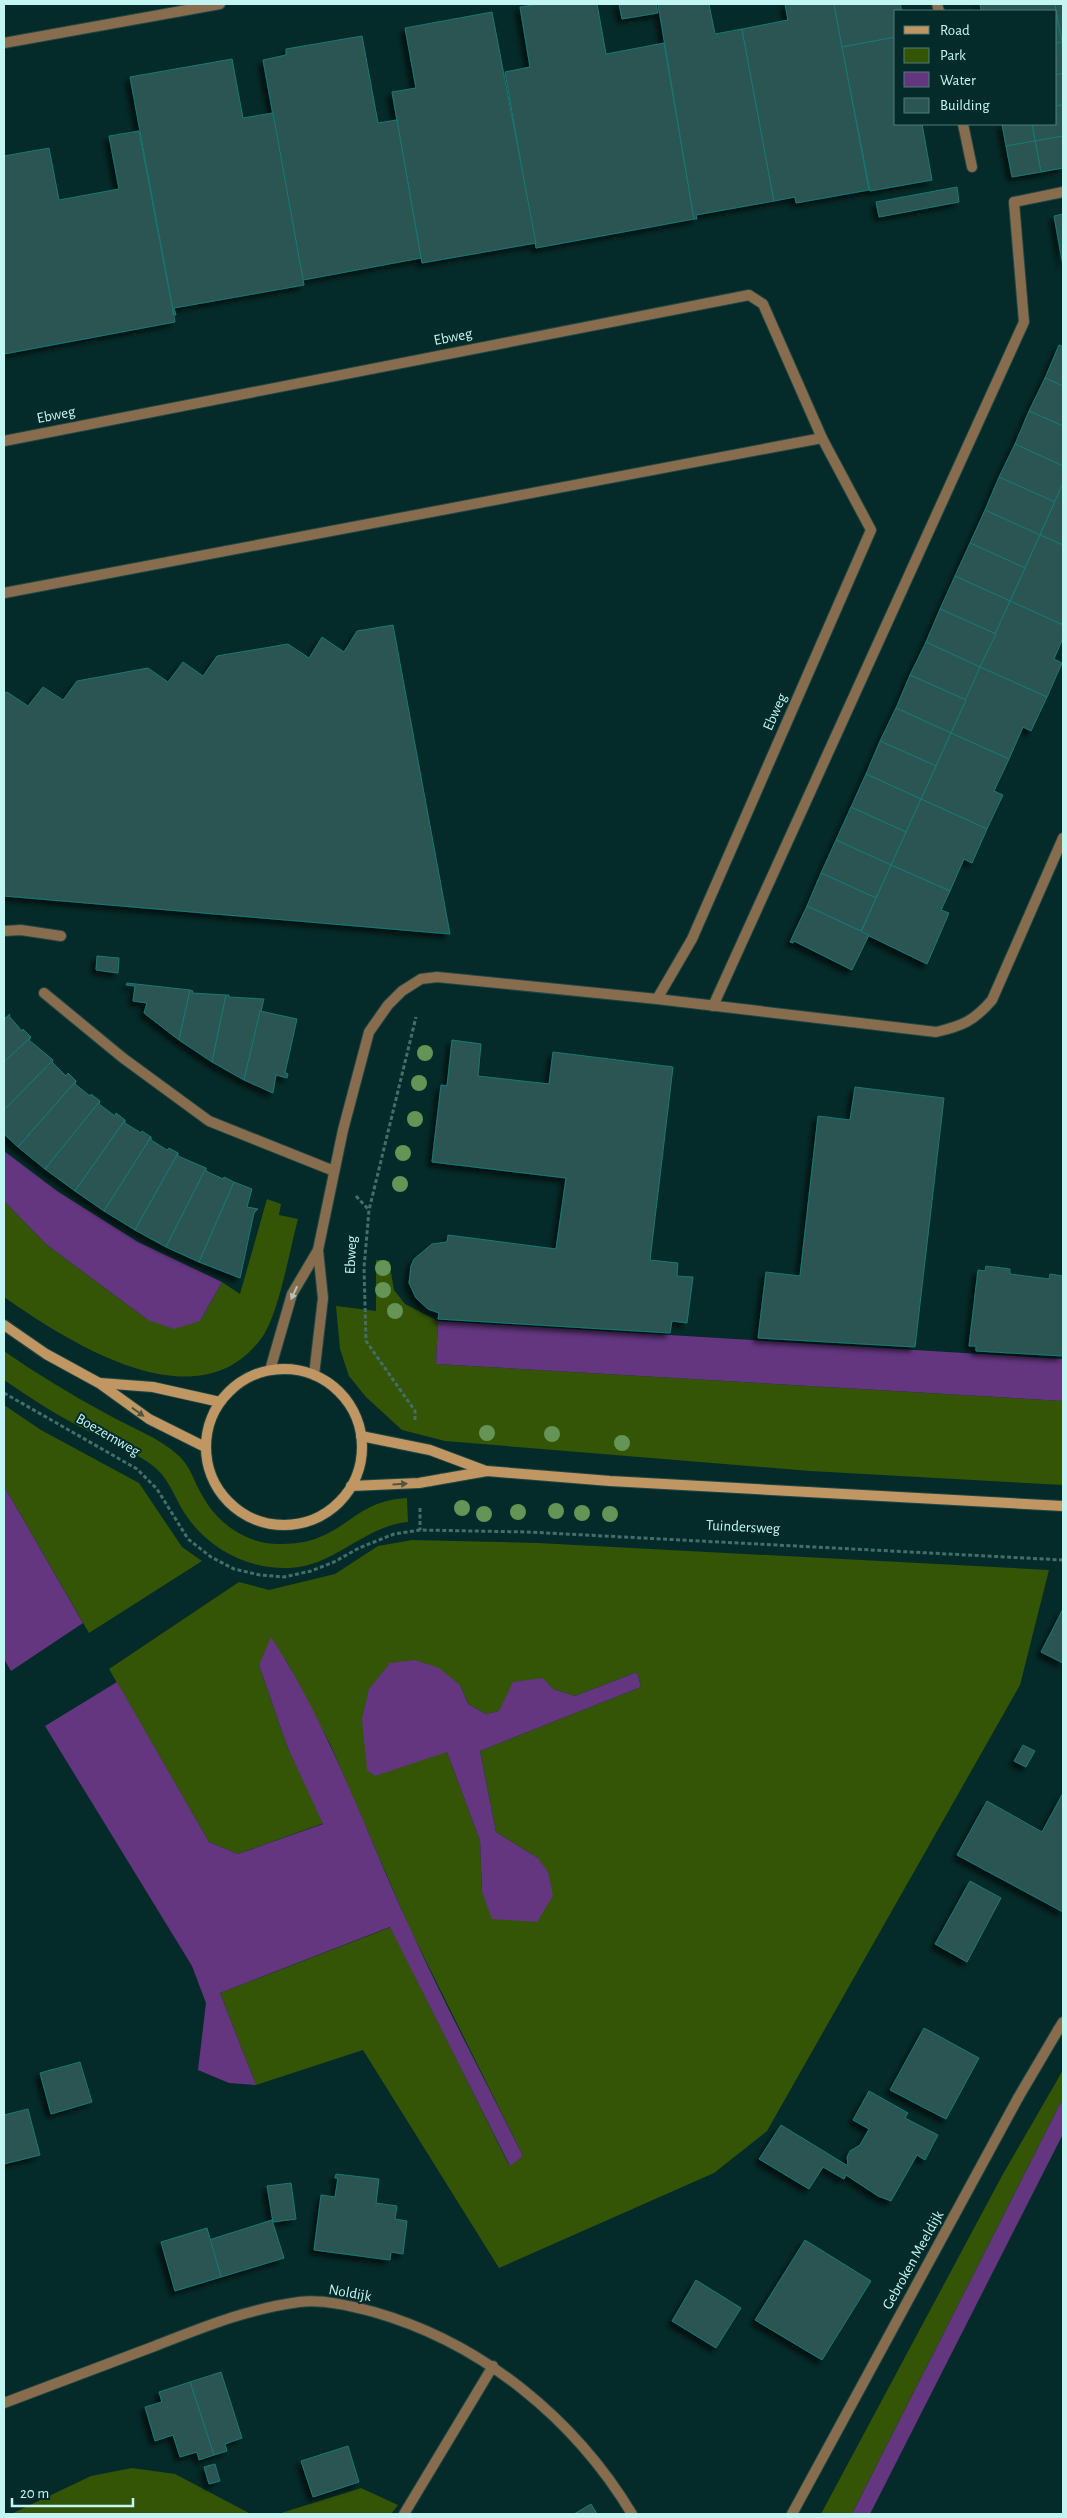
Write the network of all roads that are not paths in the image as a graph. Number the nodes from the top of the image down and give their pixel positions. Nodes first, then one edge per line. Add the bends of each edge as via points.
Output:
1 (220, 4) edge
2 (4, 43) edge
3 (963, 125) edge
4 (972, 167) dead end
5 (1063, 192) edge
6 (822, 438) junction
7 (4, 441) edge
8 (4, 593) edge
9 (1063, 838) edge
10 (4, 931) edge
11 (61, 936) dead end
12 (44, 992) dead end
13 (657, 999) junction
14 (712, 1006) junction
15 (334, 1170) junction
16 (318, 1250) junction
17 (4, 1325) edge
18 (270, 1370) junction
19 (314, 1375) junction
20 (99, 1383) junction
21 (220, 1402) junction
22 (361, 1436) junction
23 (206, 1447) junction
24 (487, 1471) junction
25 (351, 1486) junction
26 (1063, 1506) edge
27 (1061, 2026) edge
28 (493, 2366) junction
29 (4, 2403) edge
30 (404, 2514) edge
31 (632, 2514) edge
32 (792, 2514) edge

1 - 2 street
3 - 4 street
5 - 14 street via 1014,202 1024,322
6 - 7 street, Ebweg via 763,304 749,295
6 - 8 street
6 - 13 street, Ebweg via 871,530 692,939
9 - 14 street, Ebweg via 992,1000 977,1017 956,1028 936,1032
10 - 11 street
12 - 15 street via 123,1058 209,1121
13 - 14 street, Ebweg
13 - 15 street, Ebweg via 437,977 422,980 402,991 369,1032
15 - 16 street, Ebweg
16 -> 18 street, Ebweg via 292,1294
16 - 19 street, Ebweg via 323,1298
17 - 20 main road via 46,1354
18 - 19 main road via 292,1369
18 - 21 main road via 251,1376
19 - 22 main road via 345,1399 356,1417
20 - 21 main road via 153,1387
20 -> 23 main road via 149,1419
21 - 23 main road via 207,1430
22 - 24 main road via 418,1447
22 - 25 main road via 358,1470
23 - 25 main road via 209,1469 218,1490 233,1507 267,1523 297,1524 318,1517 337,1504
25 -> 24 main road via 419,1483
24 - 26 main road via 610,1481
27 - 32 street, Gebroken Meeldijk via 1018,2098
28 - 29 street, Noldijk via 450,2341 399,2319 351,2306 302,2302 246,2312
28 - 30 street
28 - 31 street, Noldijk via 539,2402 576,2439

